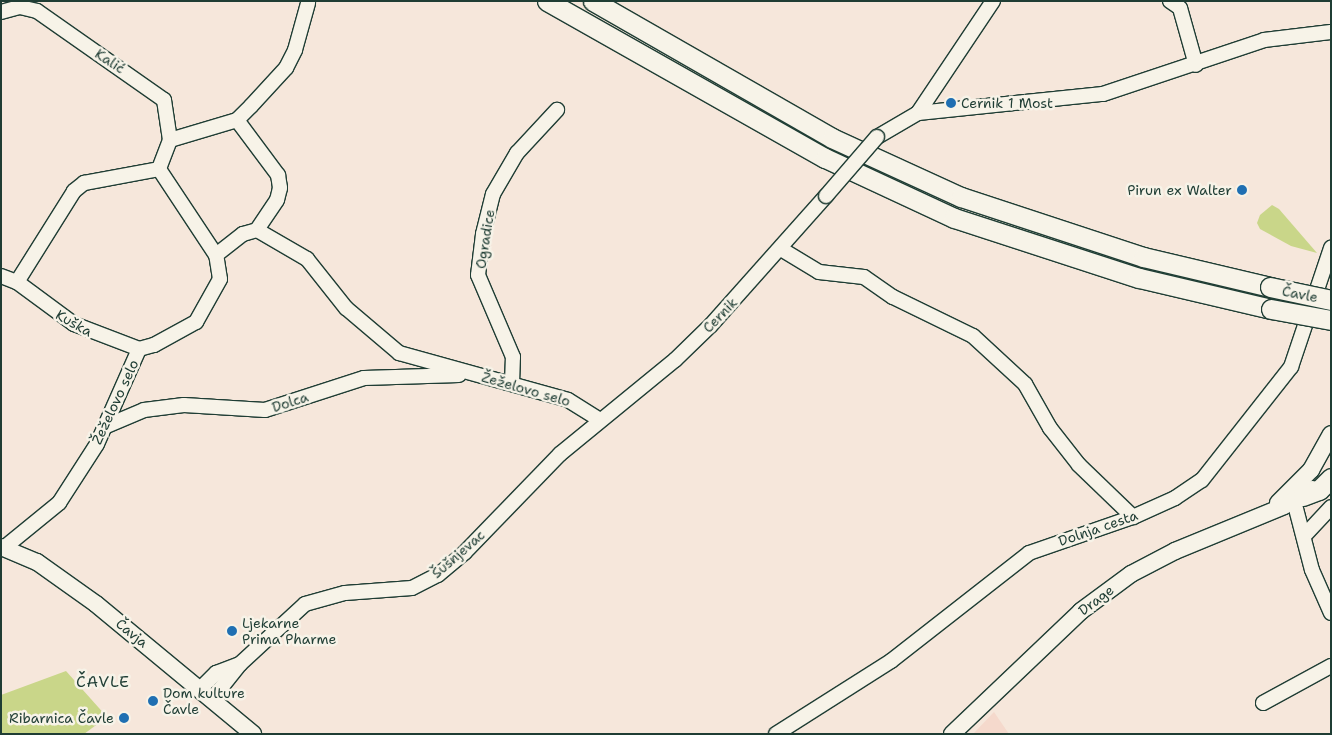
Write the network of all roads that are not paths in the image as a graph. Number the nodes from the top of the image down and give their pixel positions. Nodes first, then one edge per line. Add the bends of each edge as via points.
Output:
1 (547, 1) edge
2 (593, 1) edge
3 (993, 1) edge
4 (308, 3) dead end
5 (1178, 3) edge
6 (18, 4) edge
7 (1, 12) edge
8 (1331, 32) edge
9 (1196, 65) junction
10 (557, 110) dead end
11 (918, 113) junction
12 (237, 120) junction
13 (170, 140) junction
14 (159, 169) junction
15 (257, 230) junction
16 (1331, 248) edge
17 (781, 249) junction
18 (216, 255) junction
19 (1, 276) edge
20 (17, 282) junction
21 (1272, 288) junction
22 (1331, 291) edge
23 (1331, 300) edge
24 (1272, 312) junction
25 (1331, 320) edge
26 (1331, 329) edge
27 (139, 349) junction
28 (477, 375) junction
29 (512, 384) junction
30 (600, 420) junction
31 (104, 427) junction
32 (1331, 434) edge
33 (1331, 469) edge
34 (1331, 478) edge
35 (1299, 498) junction
36 (1331, 508) edge
37 (1270, 512) junction
38 (1133, 517) junction
39 (1305, 535) junction
40 (3, 547) edge
41 (1331, 613) edge
42 (1331, 666) edge
43 (206, 694) junction
44 (1263, 703) dead end
45 (253, 734) edge
46 (776, 734) edge
47 (952, 734) edge

1 - 24 highway via 825,158 954,218 1139,278
2 - 21 highway, Čavle via 832,138 961,198 1143,257
3 - 11 street
4 - 12 street via 295,50 286,68
5 - 9 street
6 - 7 street
6 - 13 street, Kalić via 37,11 147,85 164,100
8 - 9 street via 1264,40
9 - 11 street via 1125,89 1075,99
10 - 29 street, Ogradice via 517,153 493,194 483,234 478,275 513,357
11 - 17 street, Cernik, bridge via 877,137
12 - 13 street
12 - 15 street via 278,175 280,188 277,200
13 - 14 street, Kalić
14 - 18 street
14 - 20 street via 84,183 74,191
15 - 18 street via 243,234
15 - 28 street, Žeželovo selo via 307,259 346,308 386,345 416,359
16 - 38 street, Dolnja cesta via 1304,338 1290,368 1270,396 1202,480 1175,498
17 - 30 street, Cernik via 675,360
17 - 38 street via 819,272 864,277 892,297 973,336 1025,384 1050,428 1080,465
18 - 27 street, Žeželovo selo via 220,279 196,322 154,345
19 - 20 street, Kuška
20 - 27 street, Kuška via 74,324
21 - 22 highway via 1300,285
21 - 23 highway, Čavle, bridge
24 - 25 highway, Čavle, bridge
24 - 26 highway
27 - 31 street, Žeželovo selo
28 - 29 street, Žeželovo selo
28 - 31 street, Dolca via 364,378 265,410 184,405 144,410
29 - 30 street, Žeželovo selo via 581,405
30 - 43 street, Šušnjevac via 560,454 465,552 438,575 412,588 345,593 306,604 240,664 216,673
31 - 40 street, Žeželovo selo via 59,504
32 - 37 main road, Drage via 1311,470
33 - 35 main road, Drage
34 - 35 highway via 1319,490
35 - 37 main road, Drage
35 - 39 street
36 - 39 street
37 - 47 main road, Drage via 1175,550 1131,574 1081,611
38 - 46 street, Dolnja cesta via 1029,553 891,661
39 - 41 street via 1312,570
40 - 43 main road, Čavja via 37,562 96,604
42 - 44 street
43 - 45 main road, Čavja

